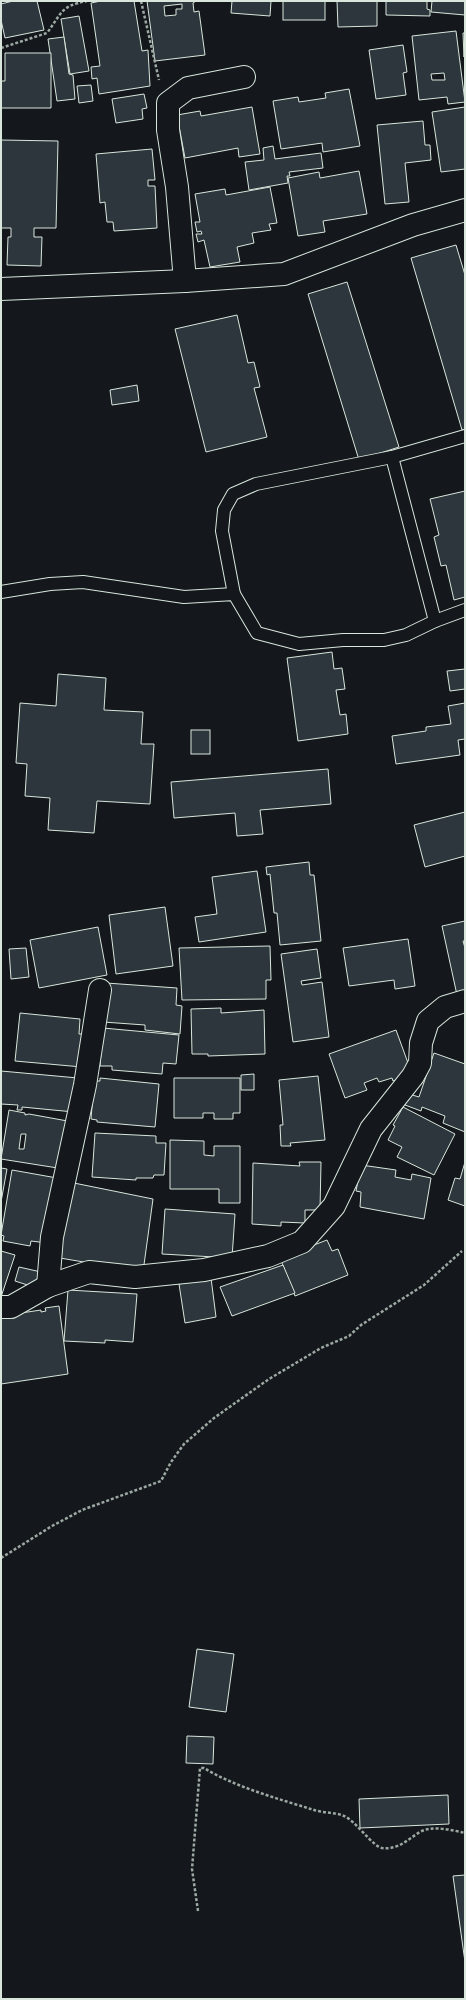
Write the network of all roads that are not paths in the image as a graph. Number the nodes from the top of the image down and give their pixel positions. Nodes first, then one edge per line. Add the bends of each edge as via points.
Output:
1 (244, 78) dead end
2 (465, 210) edge
3 (185, 281) junction
4 (1, 288) edge
5 (465, 436) edge
6 (392, 457) junction
7 (1, 592) edge
8 (234, 594) junction
9 (465, 610) edge
10 (435, 621) junction
11 (100, 990) dead end
12 (465, 1001) edge
13 (48, 1286) junction
14 (1, 1307) edge

1 - 3 street via 188,88 168,103 168,130 177,187
2 - 3 street via 413,225 284,274
3 - 4 street
5 - 6 lane
6 - 8 lane via 256,484 233,494 224,510 222,531
6 - 10 lane
7 - 8 lane via 50,584 83,582 184,597
8 - 10 lane via 258,633 299,644 384,640 406,635
9 - 10 lane
11 - 13 street via 85,1085 52,1237
12 - 13 street via 445,1007 428,1021 420,1043 420,1063 413,1076 371,1129 334,1206 302,1242 268,1256 204,1270 135,1277 89,1272
13 - 14 street via 11,1307

